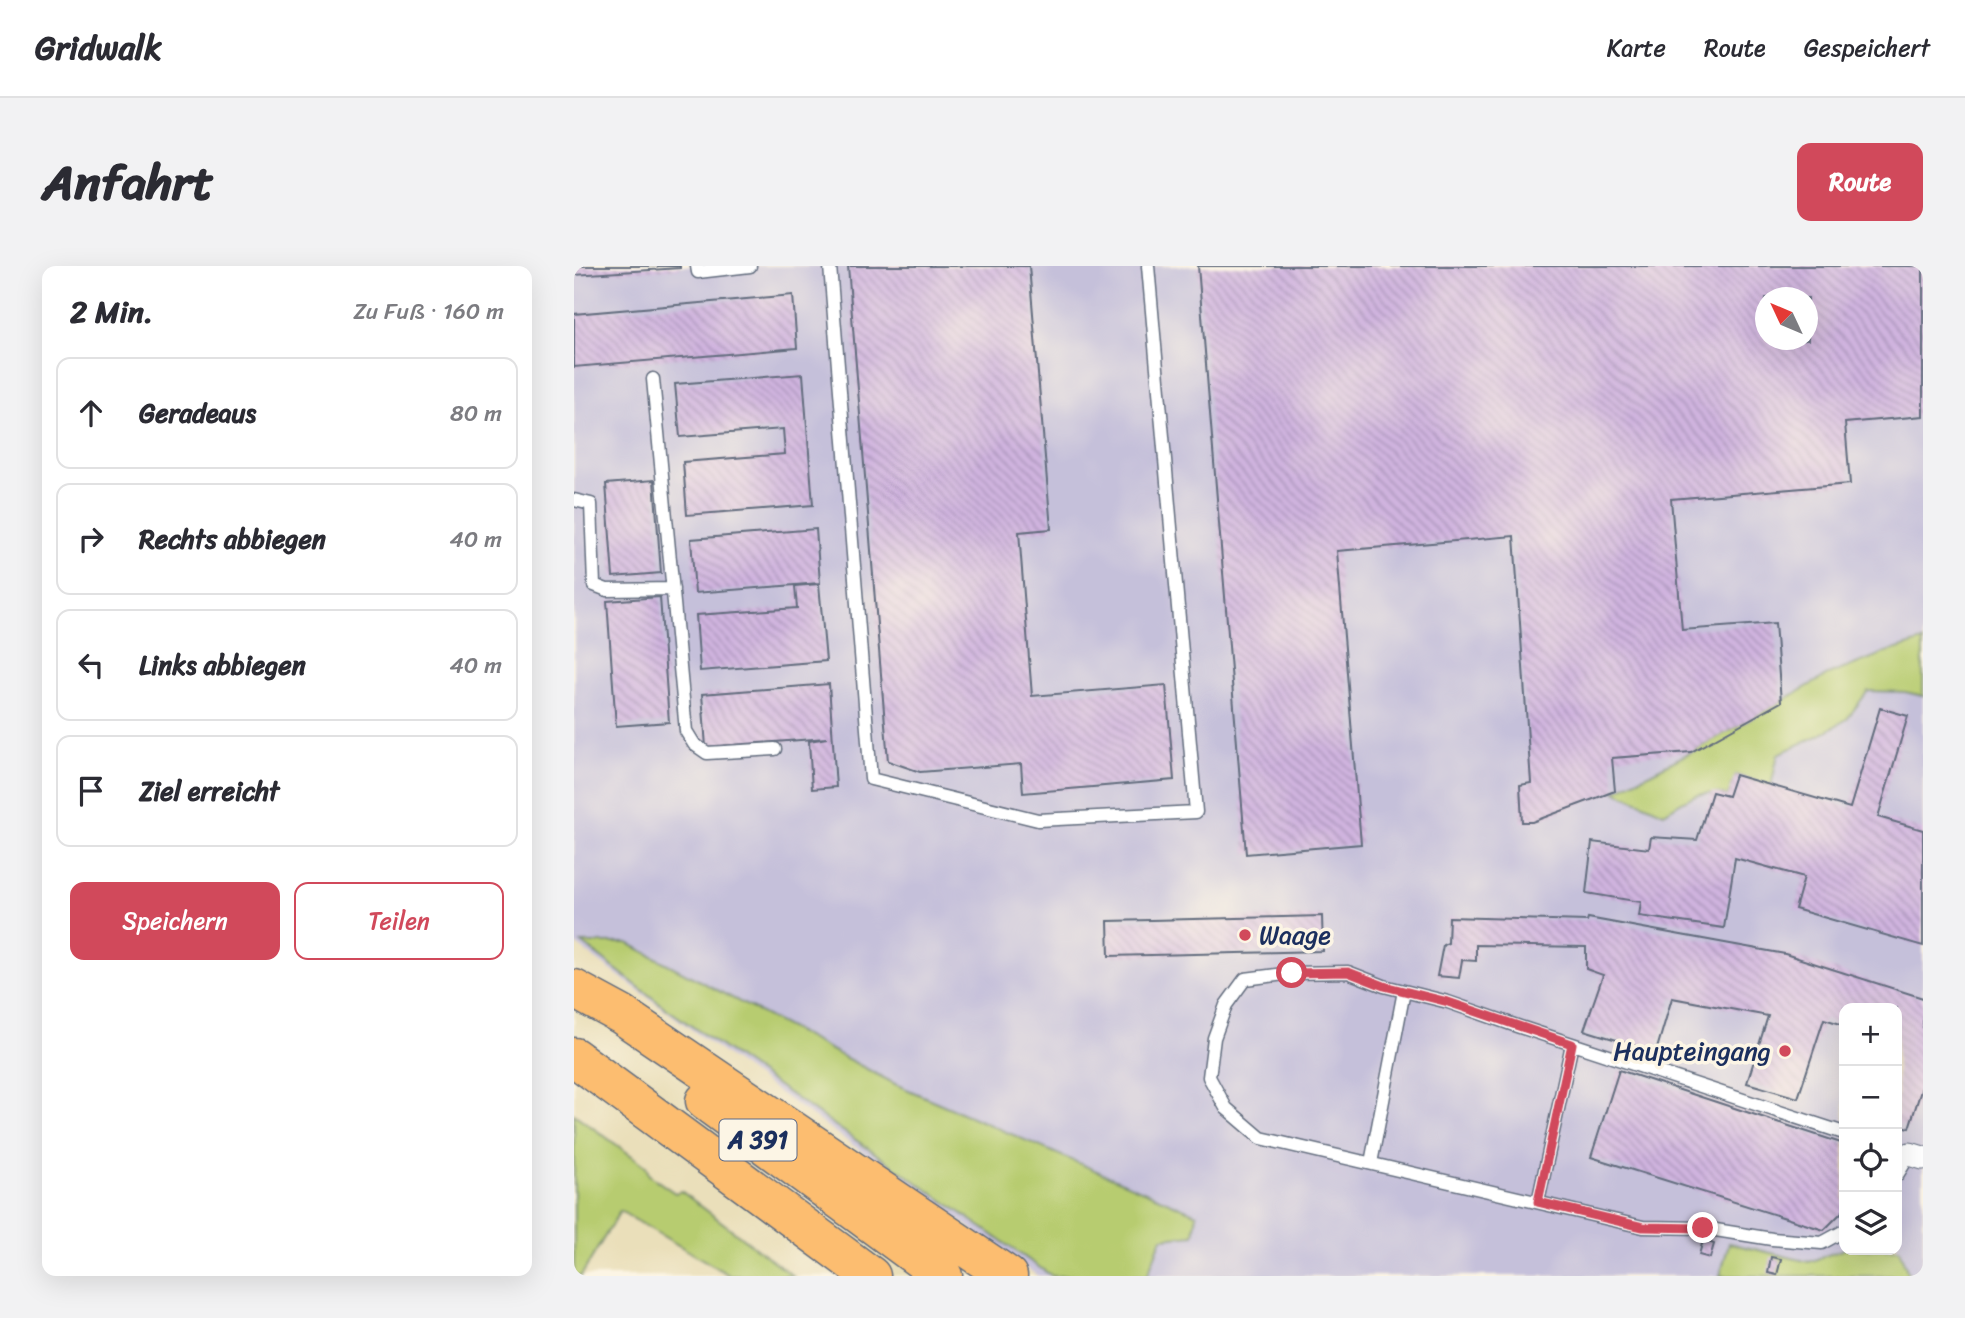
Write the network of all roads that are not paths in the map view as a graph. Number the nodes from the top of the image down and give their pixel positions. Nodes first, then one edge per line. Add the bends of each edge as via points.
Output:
1 (697, 266) edge
2 (750, 266) edge
3 (830, 266) edge
4 (1148, 266) edge
5 (653, 379) dead end
6 (574, 500) edge
7 (673, 589) junction
8 (775, 749) dead end
9 (574, 989) edge
10 (1404, 991) junction
11 (574, 1004) edge
12 (1572, 1044) junction
13 (574, 1057) edge
14 (1839, 1131) edge
15 (1371, 1163) junction
16 (1538, 1202) junction
17 (1839, 1234) edge
18 (871, 1276) edge
19 (943, 1276) edge
20 (1008, 1276) edge

1 - 2 lane via 698,272
3 - 4 lane via 871,779 1038,820 1196,812
5 - 7 lane
6 - 7 lane via 591,504 594,585 607,590
7 - 8 lane via 689,738 707,753
9 - 20 highway via 622,1015
10 - 12 lane
10 - 15 lane
10 - 15 lane via 1348,972 1245,979 1226,1005 1213,1038 1209,1077 1226,1108 1261,1138
11 - 19 highway, A 391
12 - 14 lane
12 - 16 lane
13 - 18 highway, A 391
15 - 16 lane
16 - 17 lane via 1643,1227 1703,1228 1822,1243

